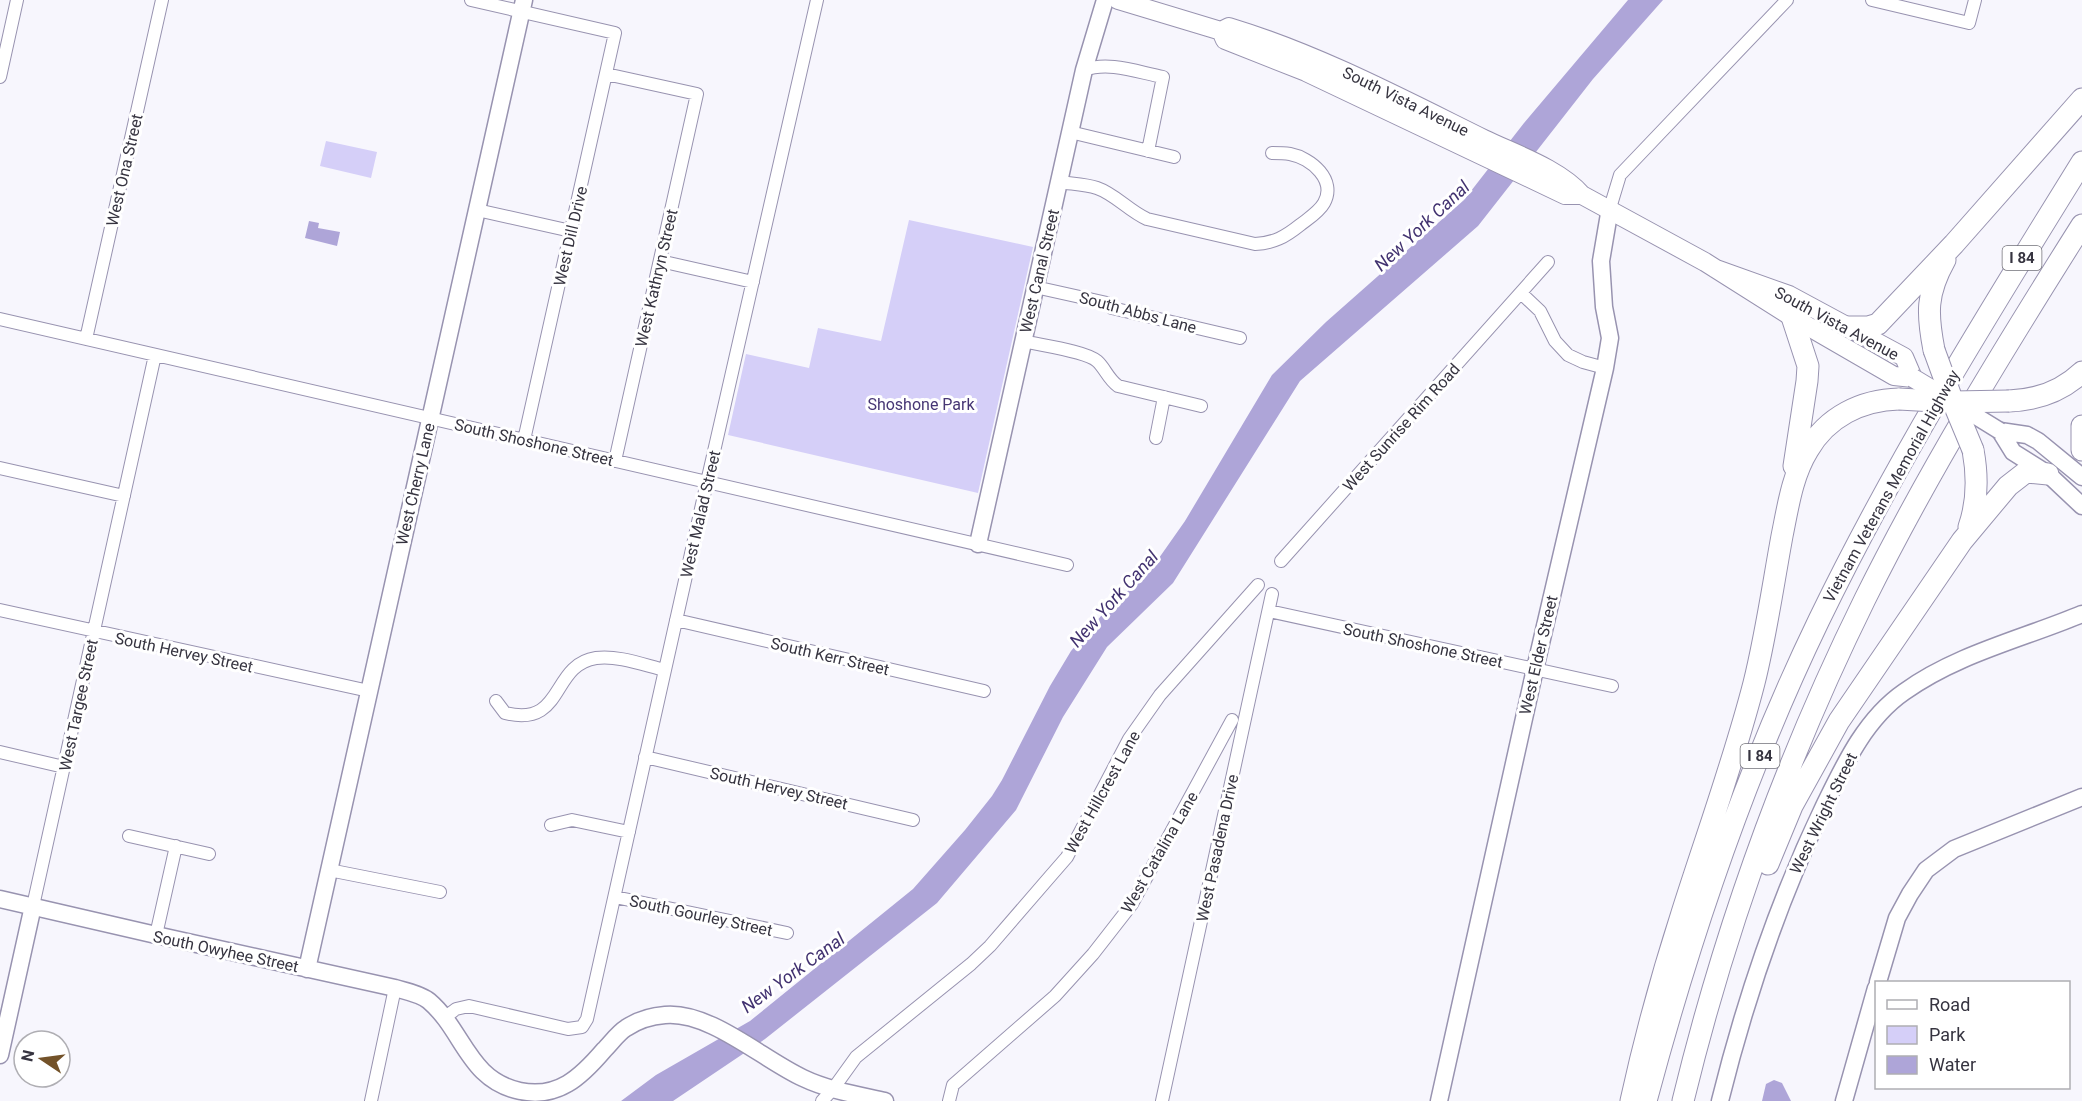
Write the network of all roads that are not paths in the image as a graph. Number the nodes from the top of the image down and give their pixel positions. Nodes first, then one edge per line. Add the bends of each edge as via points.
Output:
1 (17, 0) edge
2 (162, 0) edge
3 (471, 0) edge
4 (817, 0) edge
5 (1106, 0) edge
6 (1118, 0) edge
7 (1786, 0) edge
8 (1872, 0) edge
9 (1975, 0) edge
10 (523, 6) edge
11 (1084, 70) junction
12 (606, 74) junction
13 (0, 76) edge
14 (2082, 99) edge
15 (1070, 132) junction
16 (1148, 151) junction
17 (1272, 153) dead end
18 (1174, 157) dead end
19 (2082, 162) edge
20 (1059, 182) junction
21 (1610, 208) junction
22 (477, 210) junction
23 (2082, 225) edge
24 (571, 231) junction
25 (1954, 244) junction
26 (660, 261) junction
27 (1548, 262) dead end
28 (1716, 269) junction
29 (753, 282) junction
30 (1035, 287) junction
31 (1521, 293) junction
32 (1792, 317) junction
33 (0, 319) edge
34 (1848, 327) junction
35 (1240, 338) dead end
36 (86, 339) junction
37 (1023, 341) junction
38 (155, 355) junction
39 (1605, 368) junction
40 (2082, 372) edge
41 (1913, 378) junction
42 (1164, 397) junction
43 (1953, 402) junction
44 (1201, 406) dead end
45 (431, 418) junction
46 (2082, 426) edge
47 (2000, 431) junction
48 (1156, 438) dead end
49 (524, 440) junction
50 (2082, 450) edge
51 (615, 461) junction
52 (0, 468) edge
53 (2048, 474) junction
54 (2082, 477) edge
55 (707, 482) junction
56 (124, 496) junction
57 (1789, 503) junction
58 (2082, 506) edge
59 (1962, 541) junction
60 (978, 544) junction
61 (1281, 561) dead end
62 (1067, 565) dead end
63 (1258, 585) dead end
64 (1272, 594) dead end
65 (0, 610) edge
66 (1269, 611) junction
67 (2082, 614) edge
68 (676, 620) junction
69 (94, 632) junction
70 (1534, 669) junction
71 (665, 670) junction
72 (1612, 686) dead end
73 (984, 691) dead end
74 (369, 692) junction
75 (496, 701) dead end
76 (1232, 720) dead end
77 (0, 752) edge
78 (645, 757) junction
79 (64, 767) junction
80 (2082, 797) edge
81 (913, 820) dead end
82 (551, 825) dead end
83 (628, 832) junction
84 (129, 836) dead end
85 (176, 846) junction
86 (209, 854) dead end
87 (329, 870) junction
88 (440, 892) dead end
89 (615, 897) junction
90 (0, 899) edge
91 (33, 906) junction
92 (787, 933) dead end
93 (156, 935) junction
94 (307, 969) junction
95 (1878, 981) edge
96 (395, 988) junction
97 (1875, 992) edge
98 (444, 1018) junction
99 (1, 1048) edge
100 (828, 1095) edge
101 (371, 1101) edge
102 (885, 1101) edge
103 (949, 1101) edge
104 (1162, 1101) edge
105 (1439, 1101) edge
106 (1631, 1101) edge
107 (1646, 1101) edge
108 (1683, 1101) edge
109 (1689, 1101) edge
110 (1720, 1101) edge
111 (1844, 1101) edge

1 - 13 street
2 - 36 street, West Ona Street
3 - 10 street
4 - 29 street, West Malad Street
5 - 11 street, West Canal Street
6 - 21 main road, South Vista Avenue via 1221,31 1225,40 1493,152 1526,168 1564,195 1582,195
7 - 21 street via 1620,175
8 - 9 street via 1969,24
10 - 12 street, West Dill Drive via 615,33
10 - 22 street, West Cherry Lane
11 - 15 street, West Canal Street
11 - 16 street via 1108,66 1163,77
12 - 24 street, West Dill Drive
12 - 26 street, West Kathryn Street via 697,94
14 - 25 highway
15 - 16 street
15 - 20 street, West Canal Street
16 - 18 street
17 - 20 street via 1292,154 1316,166 1325,176 1328,190 1319,210 1283,238 1269,243 1255,244 1147,219 1100,189
19 - 107 highway, Vietnam Veterans Memorial Highway / I 84 via 1919,429 1818,622 1758,760 1715,875 1672,1005
20 - 30 street, West Canal Street
21 - 28 main road, South Vista Avenue
21 - 39 street, West Elder Street via 1601,261 1610,338
22 - 24 street
22 - 45 street, West Cherry Lane
23 - 108 highway, Vietnam Veterans Memorial Highway / I 84 via 1946,447 1865,599 1767,828 1732,927
24 - 49 street, West Dill Drive
25 - 34 highway via 1878,324
25 - 43 highway, bridge via 1936,276 1928,321 1934,351
26 - 29 street
26 - 51 street, West Kathryn Street
27 - 31 street, West Sunrise Rim Road
28 - 32 main road, South Vista Avenue
28 - 34 main road, South Vista Avenue via 1789,295
29 - 55 street, West Malad Street
30 - 35 street, South Abbs Lane
30 - 37 street, West Canal Street
31 - 39 street via 1540,311 1555,341 1568,355
31 - 61 street, West Sunrise Rim Road
32 - 41 main road, South Vista Avenue via 1894,376
32 - 57 highway via 1808,366
33 - 36 street, South Shoshone Street
34 - 41 main road, South Vista Avenue via 1904,357
36 - 38 street, South Shoshone Street
37 - 42 street via 1089,356 1099,362 1118,386
37 - 60 street, West Canal Street
38 - 45 street, South Shoshone Street
38 - 56 street, West Targee Street
39 - 70 street, West Elder Street
40 - 43 highway, bridge via 2051,393 2020,400
41 - 43 main road, South Vista Avenue, bridge
42 - 44 street
42 - 48 street
43 - 47 street, South Vista Avenue, bridge
43 - 57 highway, bridge via 1886,400 1860,405 1842,415 1809,448
43 - 59 highway, bridge via 1973,450 1977,487 1975,508
45 - 49 street, South Shoshone Street
45 - 74 street, West Cherry Lane
46 - 50 highway
47 - 53 street, South Vista Avenue via 2013,452
47 - 54 street, South Vista Avenue via 2027,435 2038,441
49 - 51 street, South Shoshone Street
51 - 55 street, South Shoshone Street
52 - 56 street
53 - 58 street, South Vista Avenue
53 - 59 highway via 2026,472 2008,486
55 - 60 street, South Shoshone Street
55 - 68 street, West Malad Street
56 - 69 street, West Targee Street
57 - 106 highway via 1754,682 1649,1022
59 - 109 highway via 1839,721 1792,806 1748,919
60 - 62 street, South Shoshone Street
63 - 100 street, West Hillcrest Lane via 1160,695 1129,739 1066,857 1047,880 990,946 856,1057
64 - 66 street, West Pasadena Drive
65 - 69 street, South Hervey Street
66 - 70 street, South Shoshone Street
66 - 104 street, West Pasadena Drive
67 - 110 street, West Wright Street via 1934,672 1901,693 1854,747 1780,904
68 - 71 street, West Malad Street
68 - 73 street, South Kerr Street
69 - 74 street, South Hervey Street
69 - 79 street, West Targee Street
70 - 72 street, South Shoshone Street
70 - 105 street, West Elder Street
71 - 75 street via 597,658 573,669 548,705 538,712 520,716 505,713
71 - 78 street, West Malad Street
74 - 87 street, West Cherry Lane
76 - 103 street, West Catalina Lane via 1132,904 1055,996 953,1084
77 - 79 street
78 - 81 street, South Hervey Street
78 - 83 street, West Malad Street
79 - 91 street, West Targee Street
80 - 95 street via 1953,849 1926,870 1897,918
82 - 83 street via 572,820
83 - 89 street, West Malad Street
84 - 85 street
85 - 86 street
85 - 93 street
87 - 88 street
87 - 94 street, West Cherry Lane
89 - 92 street, South Gourley Street
89 - 98 street, West Malad Street via 582,1027 568,1029 469,1006
90 - 91 street, South Owyhee Street
91 - 93 street, South Owyhee Street
91 - 99 street, West Targee Street
93 - 94 street, South Owyhee Street
94 - 96 street, South Owyhee Street
96 - 98 street, South Owyhee Street via 428,1000
96 - 101 street
97 - 111 street
98 - 100 street, South Owyhee Street via 479,1069 500,1084 519,1091 537,1093 570,1084 625,1028 647,1017 685,1015 706,1022
100 - 102 street, South Owyhee Street

